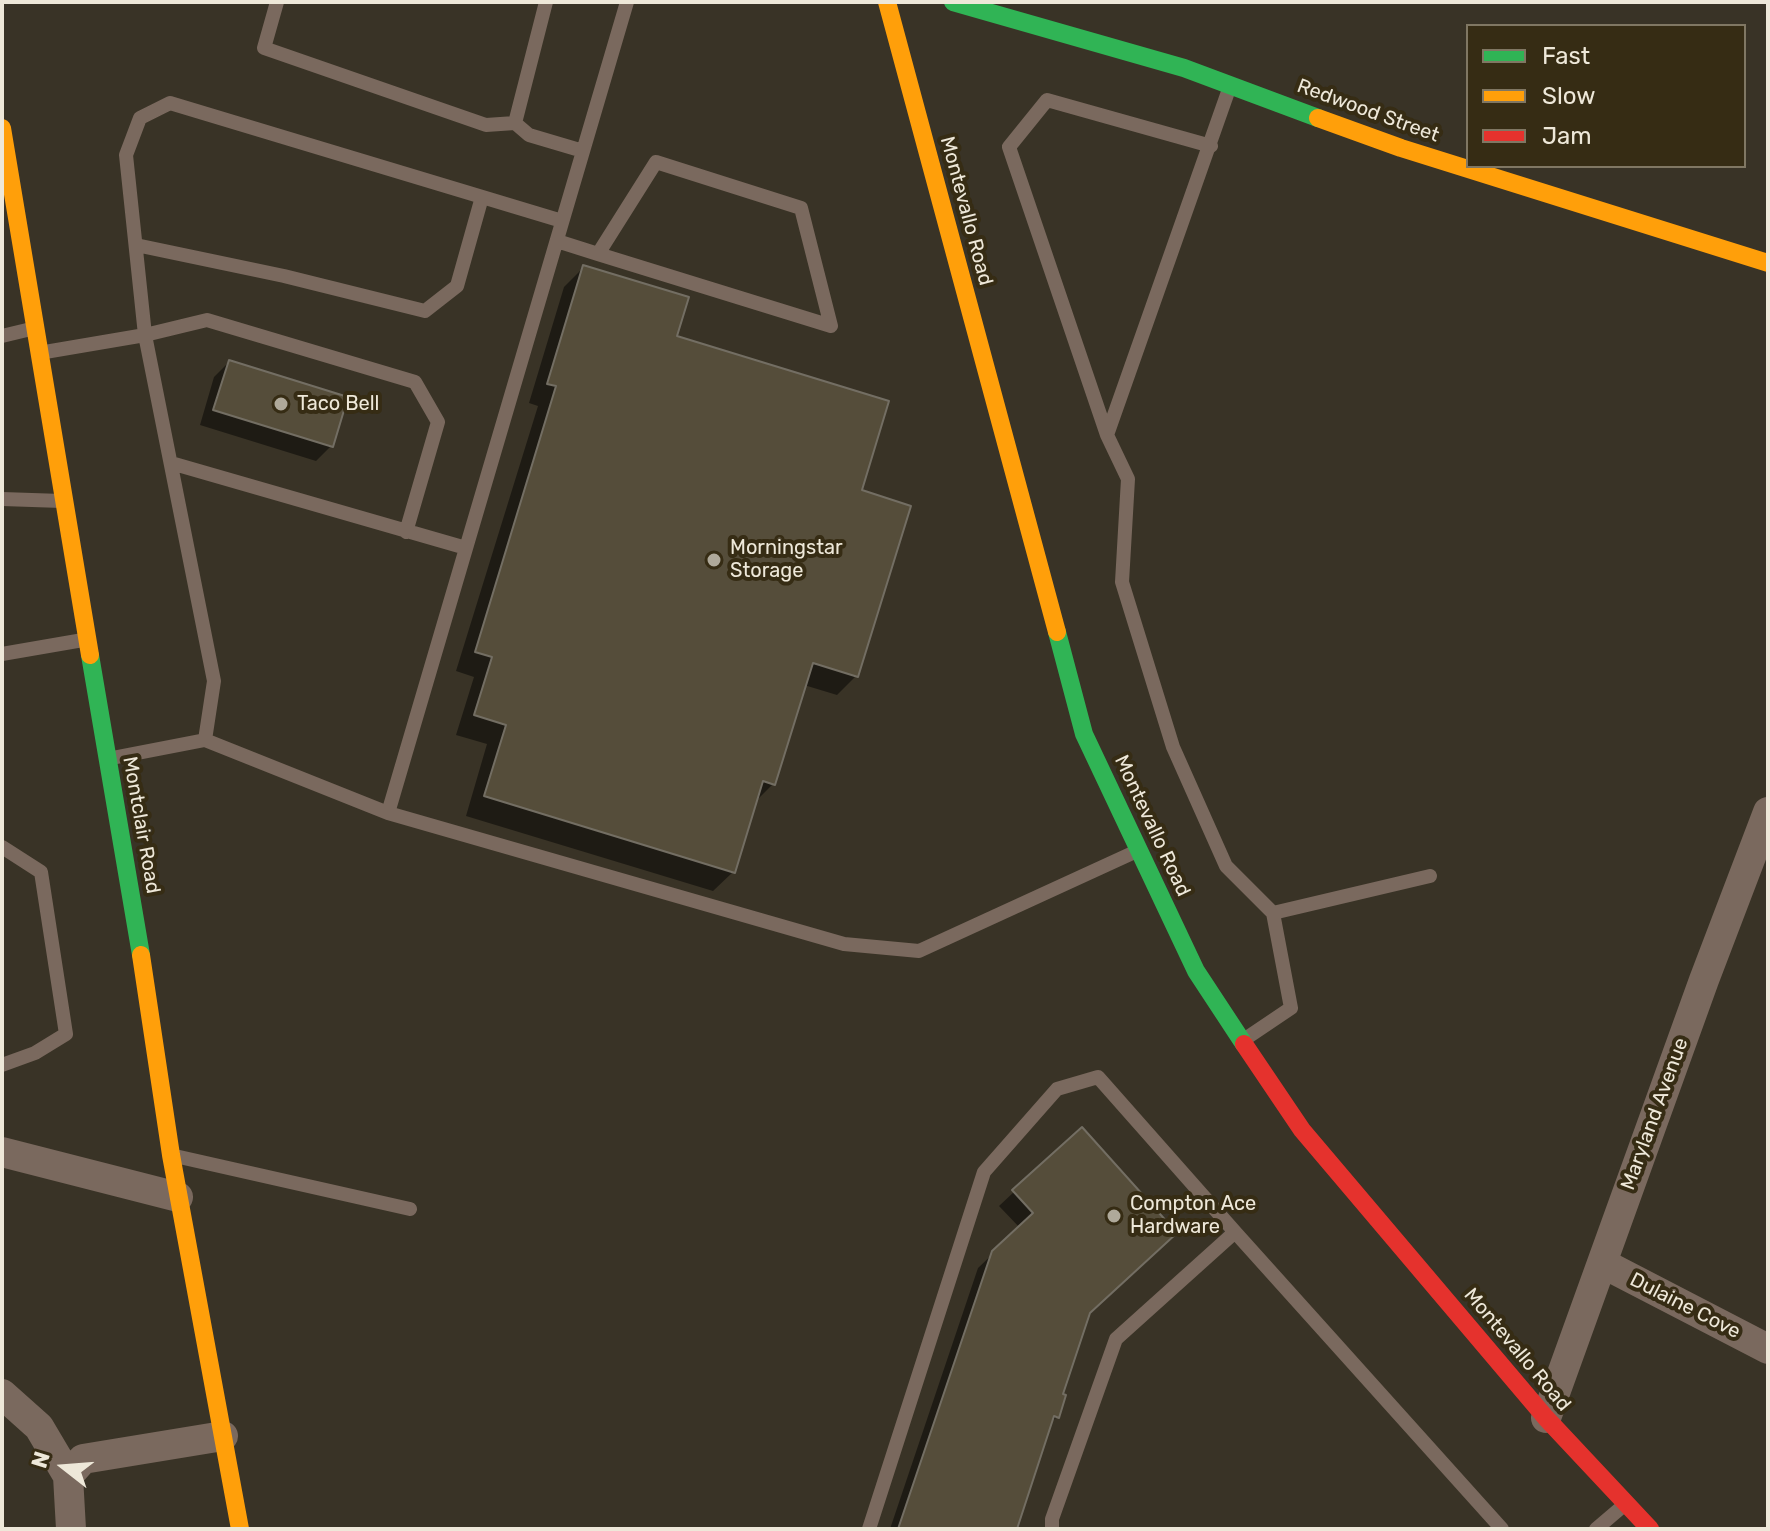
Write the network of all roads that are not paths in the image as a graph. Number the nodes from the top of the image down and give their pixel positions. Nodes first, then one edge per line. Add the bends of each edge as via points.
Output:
1 (277, 2) edge
2 (546, 2) edge
3 (627, 2) edge
4 (887, 2) edge
5 (953, 2) edge
6 (1230, 85) junction
7 (515, 123) junction
8 (2, 128) edge
9 (1211, 146) junction
10 (583, 151) junction
11 (6, 173) edge
12 (482, 197) junction
13 (562, 221) junction
14 (557, 241) junction
15 (136, 245) junction
16 (598, 254) junction
17 (1768, 263) edge
18 (35, 328) junction
19 (145, 335) junction
20 (2, 336) edge
21 (39, 353) junction
22 (1107, 435) junction
23 (171, 463) junction
24 (2, 499) edge
25 (64, 501) junction
26 (406, 532) junction
27 (466, 548) junction
28 (87, 639) junction
29 (2, 654) edge
30 (205, 740) junction
31 (108, 759) junction
32 (1768, 812) edge
33 (388, 813) junction
34 (2, 847) edge
35 (1139, 850) junction
36 (1430, 876) dead end
37 (1273, 913) junction
38 (1242, 1040) junction
39 (2, 1065) edge
40 (2, 1152) edge
41 (171, 1155) junction
42 (178, 1197) junction
43 (410, 1209) dead end
44 (1235, 1232) junction
45 (1602, 1263) junction
46 (1768, 1349) edge
47 (2, 1394) edge
48 (1546, 1418) junction
49 (223, 1436) junction
50 (68, 1476) junction
51 (1626, 1503) junction
52 (71, 1529) edge
53 (240, 1529) edge
54 (869, 1529) edge
55 (1052, 1529) edge
56 (1502, 1529) edge
57 (1596, 1529) edge
58 (1650, 1529) edge

1 - 7 lane via 264,48 486,125
2 - 7 lane
3 - 10 lane
4 - 35 main road, Montevallo Road via 1084,734
5 - 6 main road, Redwood Street
6 - 9 lane
6 - 17 main road, Redwood Street via 1401,148
7 - 10 lane via 529,135
8 - 11 main road, Montclair Road
9 - 22 lane
9 - 22 lane via 1047,100 1009,147
10 - 13 lane
11 - 18 main road, Montclair Road
12 - 13 lane
12 - 15 lane via 457,286 425,311
12 - 15 lane via 170,103 140,118 126,155
13 - 14 lane
14 - 16 lane
14 - 27 lane
15 - 19 lane
16 - 16 lane via 714,290 831,326 801,208 656,162
18 - 20 lane
18 - 21 main road, Montclair Road
19 - 21 lane
19 - 23 lane
19 - 26 lane via 207,320 415,382 438,422
21 - 25 main road, Montclair Road
22 - 37 lane via 1128,479 1122,582 1173,747 1226,866
23 - 26 lane
23 - 30 lane via 214,681
24 - 25 lane
25 - 28 main road, Montclair Road
26 - 27 lane
27 - 33 lane
28 - 29 lane
28 - 31 main road, Montclair Road
30 - 31 lane
30 - 33 lane
31 - 41 main road, Montclair Road
32 - 45 street, Maryland Avenue
33 - 35 lane via 844,944 919,951
34 - 39 lane via 41,872 66,1034
35 - 38 main road, Montevallo Road via 1196,971
36 - 37 lane
37 - 38 lane via 1291,1008
38 - 48 main road, Montevallo Road via 1302,1130
40 - 42 street
41 - 42 main road, Montclair Road
41 - 43 lane
42 - 49 main road, Montclair Road
44 - 54 lane via 1098,1077 1057,1089 984,1172
44 - 55 lane via 1116,1339
44 - 56 lane
45 - 46 street, Dulaine Cove
45 - 48 street, Maryland Avenue
47 - 50 street via 39,1427
48 - 51 main road, Montevallo Road
49 - 50 street via 83,1459
49 - 53 main road, Montclair Road
50 - 52 street
51 - 57 lane
51 - 58 main road, Montevallo Road

